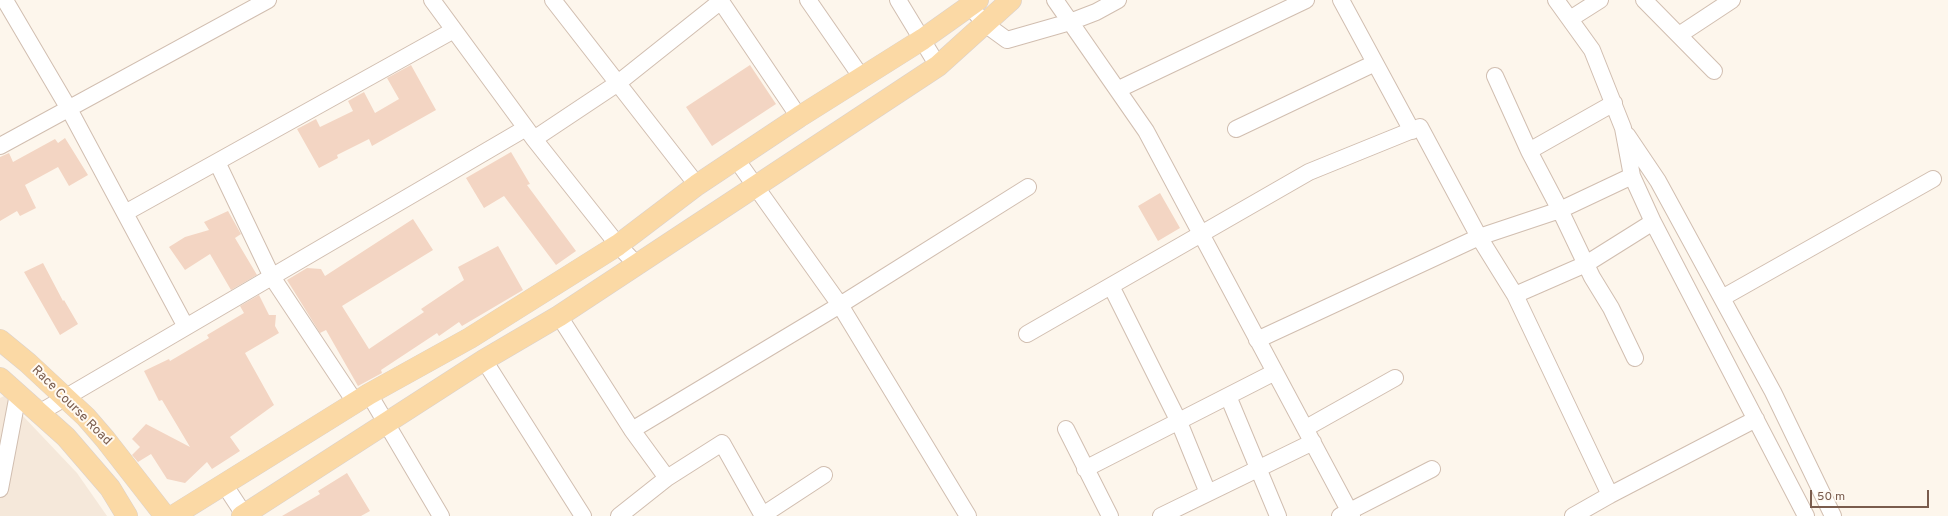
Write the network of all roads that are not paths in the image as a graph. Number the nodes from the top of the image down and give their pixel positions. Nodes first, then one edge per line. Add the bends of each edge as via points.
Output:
1 (268, 0) edge
2 (432, 0) edge
3 (553, 0) edge
4 (720, 0) edge
5 (808, 0) edge
6 (898, 0) edge
7 (1011, 0) edge
8 (1056, 0) edge
9 (1118, 0) edge
10 (1306, 0) edge
11 (1341, 0) edge
12 (1556, 0) edge
13 (1600, 0) edge
14 (1644, 0) edge
15 (1732, 0) edge
16 (5, 2) edge
17 (974, 3) edge
18 (1570, 19) junction
19 (1070, 22) junction
20 (985, 24) junction
21 (454, 30) junction
22 (1679, 36) junction
23 (923, 40) junction
24 (1375, 63) junction
25 (938, 66) junction
26 (1714, 71) dead end
27 (1495, 76) dead end
28 (862, 78) junction
29 (618, 83) junction
30 (1119, 89) junction
31 (1614, 104) junction
32 (69, 109) junction
33 (799, 116) junction
34 (1623, 128) junction
35 (1236, 129) dead end
36 (1412, 131) junction
37 (530, 134) junction
38 (0, 146) edge
39 (1529, 151) junction
40 (736, 159) junction
41 (217, 162) junction
42 (1632, 176) junction
43 (1933, 179) dead end
44 (697, 185) junction
45 (754, 186) junction
46 (1028, 187) dead end
47 (1560, 210) junction
48 (125, 213) junction
49 (1653, 222) junction
50 (1201, 234) junction
51 (1479, 237) junction
52 (618, 245) junction
53 (1586, 264) junction
54 (637, 265) junction
55 (272, 277) junction
56 (1111, 286) junction
57 (1515, 295) junction
58 (1722, 298) junction
59 (840, 305) junction
60 (559, 316) junction
61 (186, 327) junction
62 (1026, 334) dead end
63 (0, 340) edge
64 (1258, 340) junction
65 (1635, 358) dead end
66 (484, 360) junction
67 (1275, 372) junction
68 (1395, 378) dead end
69 (6, 386) edge
70 (1228, 396) junction
71 (66, 398) junction
72 (362, 398) junction
73 (39, 413) junction
74 (1756, 419) junction
75 (1179, 422) junction
76 (387, 424) junction
77 (1306, 428) junction
78 (1066, 429) dead end
79 (632, 430) junction
80 (1313, 442) junction
81 (1259, 468) junction
82 (1085, 469) junction
83 (1432, 469) dead end
84 (824, 475) dead end
85 (667, 478) junction
86 (224, 484) junction
87 (0, 489) edge
88 (1208, 493) junction
89 (1610, 495) junction
90 (763, 515) edge
91 (1348, 515) edge
92 (127, 516) edge
93 (165, 516) edge
94 (172, 516) edge
95 (244, 516) edge
96 (441, 516) edge
97 (583, 516) edge
98 (619, 516) edge
99 (968, 516) edge
100 (1110, 516) edge
101 (1161, 516) edge
102 (1278, 516) edge
103 (1573, 516) edge
104 (1805, 516) edge
105 (1833, 516) edge

1 - 32 street
2 - 21 street
3 - 29 street
4 - 29 street
4 - 33 street
5 - 28 street
6 - 23 street
7 - 20 main road
8 - 19 street
9 - 19 street
10 - 30 street
11 - 24 street
12 - 18 street
13 - 18 street
14 - 22 street
15 - 22 street
16 - 32 street
17 - 20 street
17 - 23 main road
18 - 31 street via 1592,50
19 - 20 street via 1007,40
19 - 30 street
20 - 25 main road
21 - 37 street
21 - 41 street
22 - 26 street
23 - 25 street
23 - 28 main road
24 - 35 street
24 - 36 street
25 - 45 main road
27 - 39 street
28 - 33 main road
29 - 37 street
29 - 44 street
30 - 50 street via 1146,131
31 - 34 street
31 - 39 street
32 - 38 street
32 - 48 street
33 - 40 main road
34 - 42 street
34 - 58 street via 1658,181
36 - 50 street via 1309,172
36 - 51 street via 1420,127
37 - 52 street
37 - 55 street
39 - 47 street
40 - 44 main road
40 - 45 street
41 - 48 street
41 - 55 street
42 - 47 street
42 - 49 street
43 - 58 street
44 - 52 main road
45 - 54 main road
45 - 59 street
46 - 59 street
47 - 51 street
47 - 53 street
48 - 61 street
49 - 53 street
49 - 74 street
50 - 56 street
50 - 64 street
51 - 57 street
51 - 64 street
52 - 54 street
52 - 72 main road via 470,338
53 - 57 street
53 - 65 street
54 - 60 main road
55 - 61 street
55 - 72 street
56 - 62 street
56 - 75 street
57 - 89 street
58 - 105 street via 1773,392
59 - 79 street
59 - 99 street
60 - 66 main road
60 - 79 street
61 - 71 street
63 - 71 main road, Race Course Road
64 - 67 street
66 - 76 main road
66 - 97 street
67 - 70 street
67 - 77 street
68 - 77 street
69 - 73 main road, Race Course Road
69 - 87 street
70 - 75 street
70 - 81 street
71 - 73 street
71 - 93 main road, Race Course Road via 105,439
72 - 76 street
72 - 86 main road
73 - 92 main road, Race Course Road via 88,461 110,488
74 - 89 street
74 - 104 street
75 - 82 street
75 - 88 street
76 - 95 main road
76 - 96 street
77 - 80 street
78 - 82 street
79 - 85 street
80 - 81 street
80 - 91 street
81 - 88 street
81 - 102 street
82 - 100 street
83 - 91 street
84 - 90 street
85 - 90 street via 722,443
85 - 98 street
86 - 94 main road
86 - 95 street
88 - 101 street
89 - 103 street

